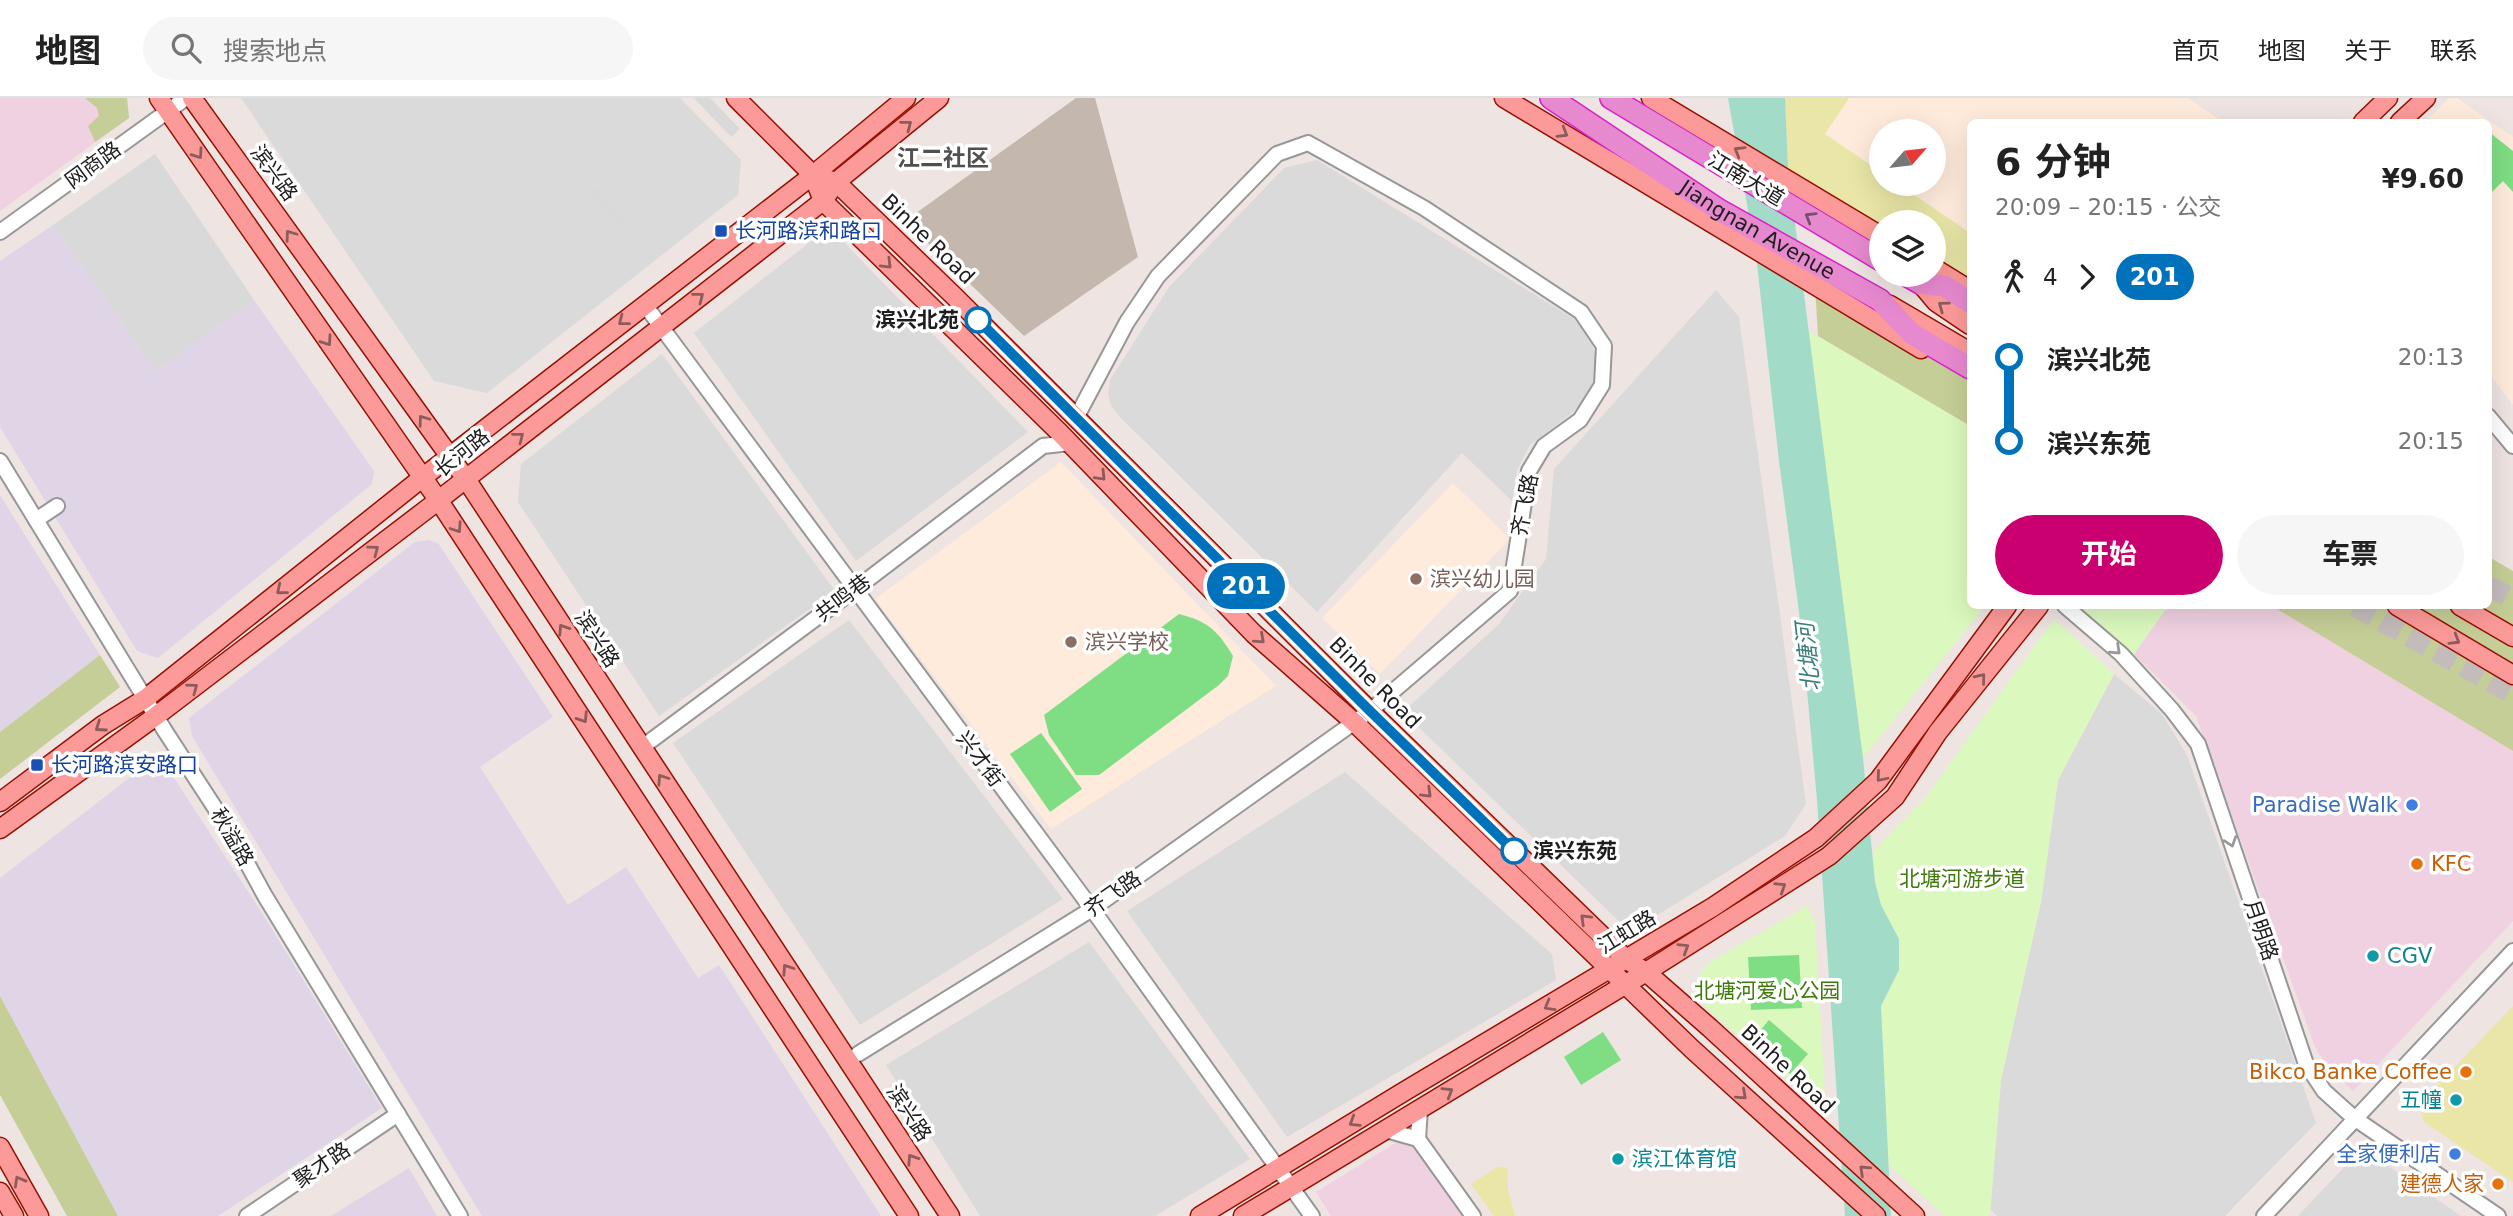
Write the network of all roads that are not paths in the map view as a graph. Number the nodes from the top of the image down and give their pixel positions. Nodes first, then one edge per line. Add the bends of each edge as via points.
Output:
1 (186, 98) edge
2 (192, 98) edge
3 (736, 98) edge
4 (906, 98) edge
5 (939, 98) edge
6 (1504, 98) edge
7 (1550, 98) edge
8 (1611, 98) edge
9 (1651, 98) edge
10 (2388, 98) edge
11 (2426, 98) edge
12 (164, 104) edge
13 (2365, 119) edge
14 (2403, 119) edge
15 (813, 175) junction
16 (836, 182) junction
17 (823, 201) junction
18 (0, 232) edge
19 (1869, 245) edge
20 (1869, 245) edge
21 (1946, 283) edge
22 (1930, 287) edge
23 (1942, 287) edge
24 (1967, 289) edge
25 (1880, 300) junction
26 (1967, 300) edge
27 (645, 304) junction
28 (1967, 323) edge
29 (661, 325) junction
30 (1967, 350) edge
31 (1967, 366) edge
32 (1967, 377) edge
33 (1088, 392) junction
34 (1060, 402) junction
35 (1076, 418) junction
36 (1046, 420) junction
37 (2492, 421) edge
38 (1070, 443) junction
39 (1043, 446) junction
40 (2513, 446) edge
41 (450, 456) junction
42 (0, 461) edge
43 (422, 478) junction
44 (466, 479) junction
45 (439, 500) junction
46 (57, 506) dead end
47 (36, 520) junction
48 (854, 590) junction
49 (2005, 609) edge
50 (2037, 609) edge
51 (2068, 609) edge
52 (2402, 609) edge
53 (2465, 609) edge
54 (2513, 637) edge
55 (2513, 675) edge
56 (145, 699) junction
57 (1370, 711) junction
58 (156, 716) junction
59 (1355, 723) junction
60 (641, 748) junction
61 (0, 802) edge
62 (0, 829) edge
63 (1092, 909) junction
64 (2513, 951) edge
65 (1627, 960) junction
66 (1610, 970) junction
67 (1646, 972) junction
68 (1625, 984) junction
69 (858, 1054) dead end
70 (1420, 1109) junction
71 (398, 1114) junction
72 (2354, 1118) junction
73 (1385, 1130) junction
74 (1418, 1139) junction
75 (0, 1147) edge
76 (1279, 1168) junction
77 (1293, 1186) junction
78 (0, 1192) edge
79 (14, 1216) edge
80 (38, 1216) edge
81 (247, 1216) edge
82 (460, 1216) edge
83 (909, 1216) edge
84 (950, 1216) edge
85 (1200, 1216) edge
86 (1243, 1216) edge
87 (1312, 1216) edge
88 (1473, 1216) edge
89 (1876, 1216) edge
90 (1914, 1216) edge
91 (2263, 1216) edge
92 (2498, 1216) edge

1 - 12 street, 网商路
41 -> 2 main road, 滨兴路
3 - 15 main road, Binhe Road
4 - 15 main road, 长河路
16 -> 5 main road, 长河路
6 -> 32 main road
7 - 25 highway, Jiangnan Avenue via 1719,210
19 -> 8 highway, 江南大道
20 -> 9 main road
10 - 13 main road
11 - 14 main road
12 - 18 street, 网商路
12 -> 43 main road
15 - 16 main road, Binhe Road
15 - 17 main road, Binhe Road
15 - 27 main road, 长河路
16 - 17 main road, 长河路
16 - 34 main road, Binhe Road
29 -> 17 main road, 长河路
17 -> 36 main road, Binhe Road
21 - 24 main road
28 -> 22 main road via 1936,302
23 - 26 highway
25 - 30 main road, Jiangnan Avenue
25 - 31 highway via 1912,334
27 - 29 street, 兴才街
27 -> 41 main road, 长河路
44 -> 29 main road, 长河路
29 - 48 street, 兴才街
33 - 34 street
33 - 35 street, 齐飞路
33 - 57 street, 齐飞路 via 1158,276 1277,155 1308,143 1424,208 1581,312 1604,346 1602,385 1580,421 1544,446 1529,471 1510,591
34 - 35 main road, Binhe Road
35 - 57 main road, Binhe Road
36 - 38 main road, Binhe Road
36 - 39 street
37 - 40 street
38 - 39 street
38 -> 59 main road, Binhe Road via 1254,634
39 - 48 street, 共鸣巷
41 - 43 main road, 长河路
41 - 44 main road, 滨兴路
42 - 47 street, 秋溢路
43 - 45 main road
43 -> 56 main road, 长河路
44 - 45 main road, 长河路
60 -> 44 main road, 滨兴路
58 -> 45 main road, 长河路
45 -> 83 main road
46 - 47 street
47 - 56 street, 秋溢路
48 - 60 street, 共鸣巷
48 - 63 street, 兴才街
49 -> 65 main road, 江虹路 via 1878,781 1816,838
67 -> 50 main road, 江虹路 via 1829,856 1895,797 1938,732
51 -> 72 street, 月明路 via 2121,654 2198,744 2306,1064 2323,1091
52 -> 55 main road
53 - 54 main road
56 - 58 street, 秋溢路
56 -> 61 main road, 长河路
57 - 59 street, 齐飞路
65 -> 57 main road, Binhe Road
58 - 62 main road, 长河路
58 - 71 street, 秋溢路
59 - 63 street, 齐飞路
59 -> 66 main road, Binhe Road
84 -> 60 main road, 滨兴路
63 - 69 street, 齐飞路
63 - 76 street, 兴才街
64 - 72 street
65 - 66 main road, 江虹路
65 - 67 main road, Binhe Road
66 - 68 main road, Binhe Road
66 -> 76 main road, 江虹路
67 - 68 main road, 江虹路
90 -> 67 main road, Binhe Road
70 -> 68 main road, 江虹路
68 -> 89 main road, Binhe Road
70 - 73 main road, 江虹路
70 - 74 street
71 - 81 street, 聚才路
71 - 82 street, 秋溢路
72 - 91 street
72 - 92 street, 月明路
73 - 74 street
73 - 77 main road, 江虹路
74 - 88 street
80 -> 75 main road
76 - 77 street, 兴才街
76 - 85 main road, 江虹路
77 - 86 main road, 江虹路
77 - 87 street, 兴才街
78 - 79 main road

